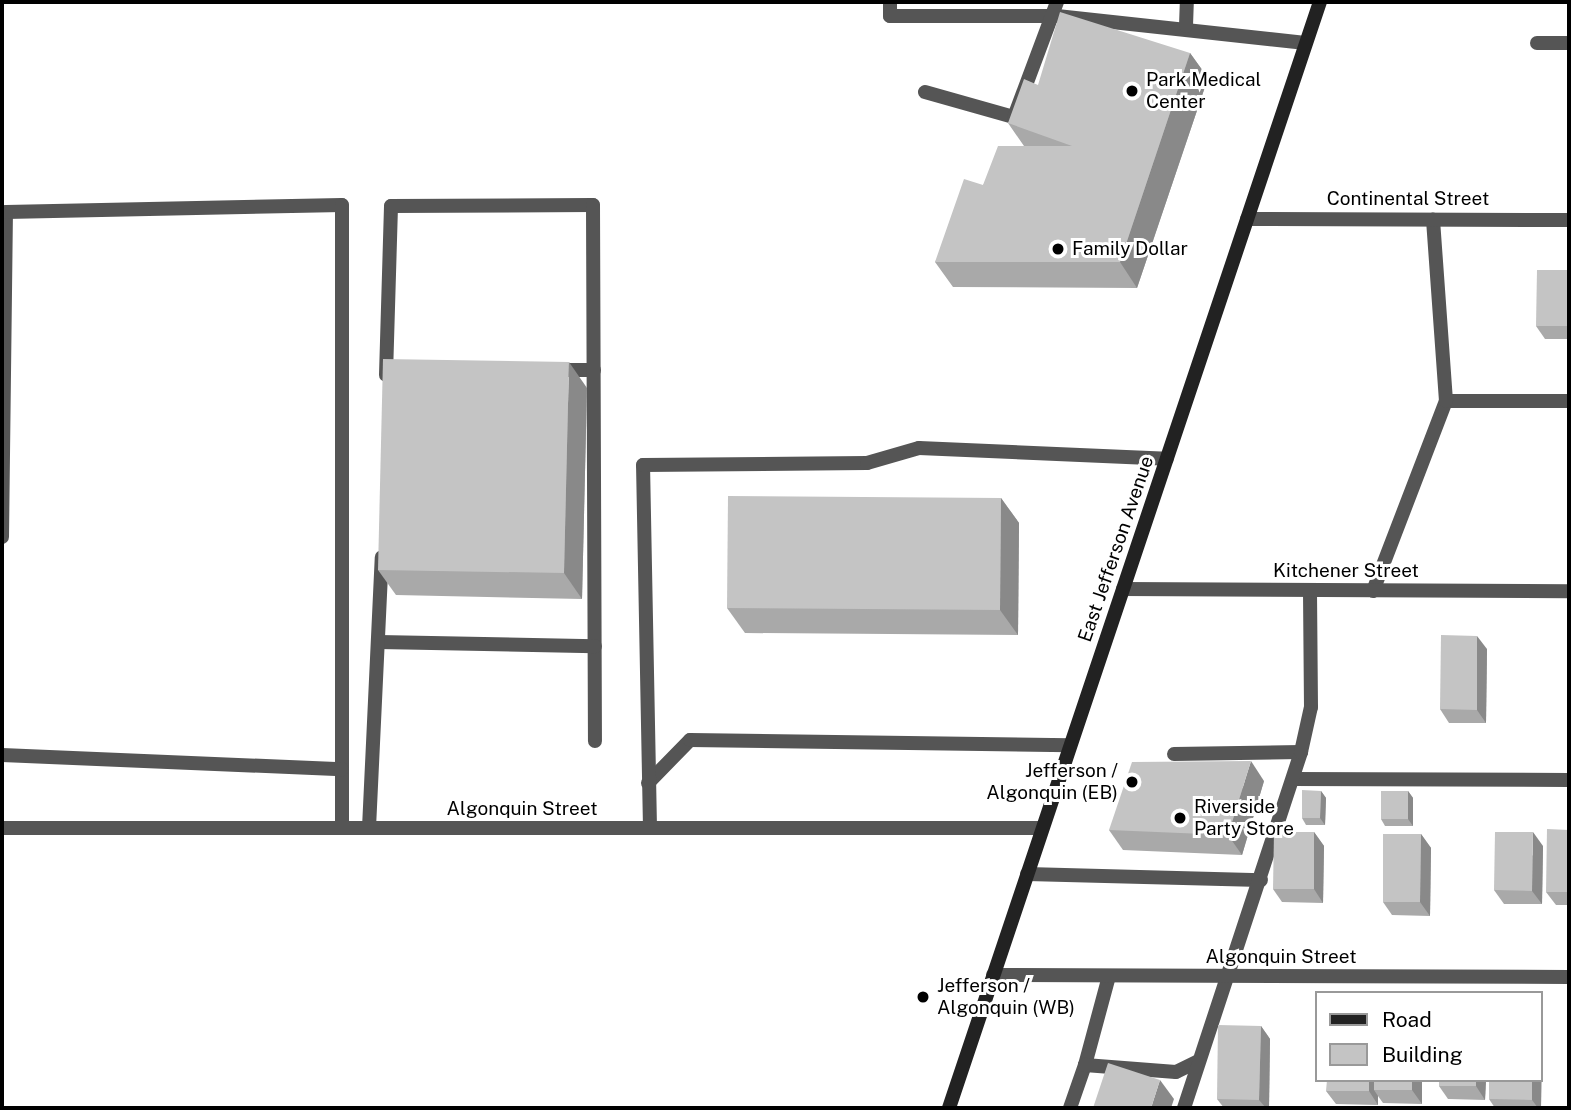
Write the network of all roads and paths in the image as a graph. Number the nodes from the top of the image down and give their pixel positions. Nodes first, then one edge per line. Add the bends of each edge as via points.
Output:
1 (890, 2) edge
2 (1187, 2) edge
3 (1320, 2) edge
4 (1057, 9) edge
5 (1186, 26) junction
6 (1306, 43) junction
7 (1537, 43) dead end
8 (1569, 43) edge
9 (925, 92) dead end
10 (1247, 219) junction
11 (1433, 219) junction
12 (1569, 220) edge
13 (543, 370) edge
14 (594, 370) junction
15 (386, 398) edge
16 (1446, 401) junction
17 (1569, 401) edge
18 (1167, 459) junction
19 (2, 537) edge
20 (382, 537) edge
21 (1123, 589) junction
22 (1310, 590) junction
23 (1373, 591) junction
24 (1569, 592) edge
25 (379, 642) junction
26 (595, 646) junction
27 (595, 740) dead end
28 (1070, 745) junction
29 (1301, 752) junction
30 (1174, 754) dead end
31 (2, 755) edge
32 (342, 769) junction
33 (1293, 779) junction
34 (1569, 780) edge
35 (648, 783) junction
36 (2, 828) edge
37 (342, 828) junction
38 (369, 828) junction
39 (650, 828) junction
40 (1042, 828) junction
41 (1027, 874) junction
42 (1261, 880) junction
43 (993, 975) junction
44 (1109, 976) junction
45 (1226, 976) junction
46 (1569, 977) edge
47 (1199, 1061) junction
48 (1085, 1065) junction
49 (949, 1108) edge
50 (1070, 1108) edge
51 (1184, 1108) edge

1 - 4 street via 890,16
2 - 5 street
3 - 6 main road, East Jefferson Avenue
4 - 5 street
4 - 9 street via 1014,117
5 - 6 street
6 - 10 main road, East Jefferson Avenue
7 - 8 street
10 - 11 street, Continental Street
10 - 18 main road, East Jefferson Avenue
11 - 12 street, Continental Street
11 - 16 street
13 - 14 street
14 - 15 street via 593,205 390,206 393,370
14 - 26 street
16 - 17 street
16 - 23 street
18 - 21 main road, East Jefferson Avenue
18 - 35 street via 919,448 867,463 643,465
19 - 32 street via 6,212 342,205
20 - 25 street
21 - 22 street, Kitchener Street
21 - 28 main road, East Jefferson Avenue
22 - 23 street, Kitchener Street
22 - 29 street via 1311,707
23 - 24 street, Kitchener Street
25 - 26 street
25 - 38 street
26 - 27 street
28 - 35 street via 690,740
28 - 40 main road, East Jefferson Avenue
29 - 30 street
29 - 33 street
31 - 32 street
32 - 37 street
33 - 34 street
33 - 42 street
35 - 39 street
36 - 37 street, Algonquin Street
37 - 38 street, Algonquin Street
38 - 39 street, Algonquin Street
39 - 40 street, Algonquin Street
40 - 41 main road, East Jefferson Avenue
41 - 42 street
41 - 43 main road, East Jefferson Avenue
42 - 45 street
43 - 44 street, Algonquin Street
43 - 49 main road, East Jefferson Avenue
44 - 45 street, Algonquin Street
44 - 48 street
45 - 46 street, Algonquin Street
45 - 47 street
47 - 48 street via 1177,1072
47 - 51 street
48 - 50 street

